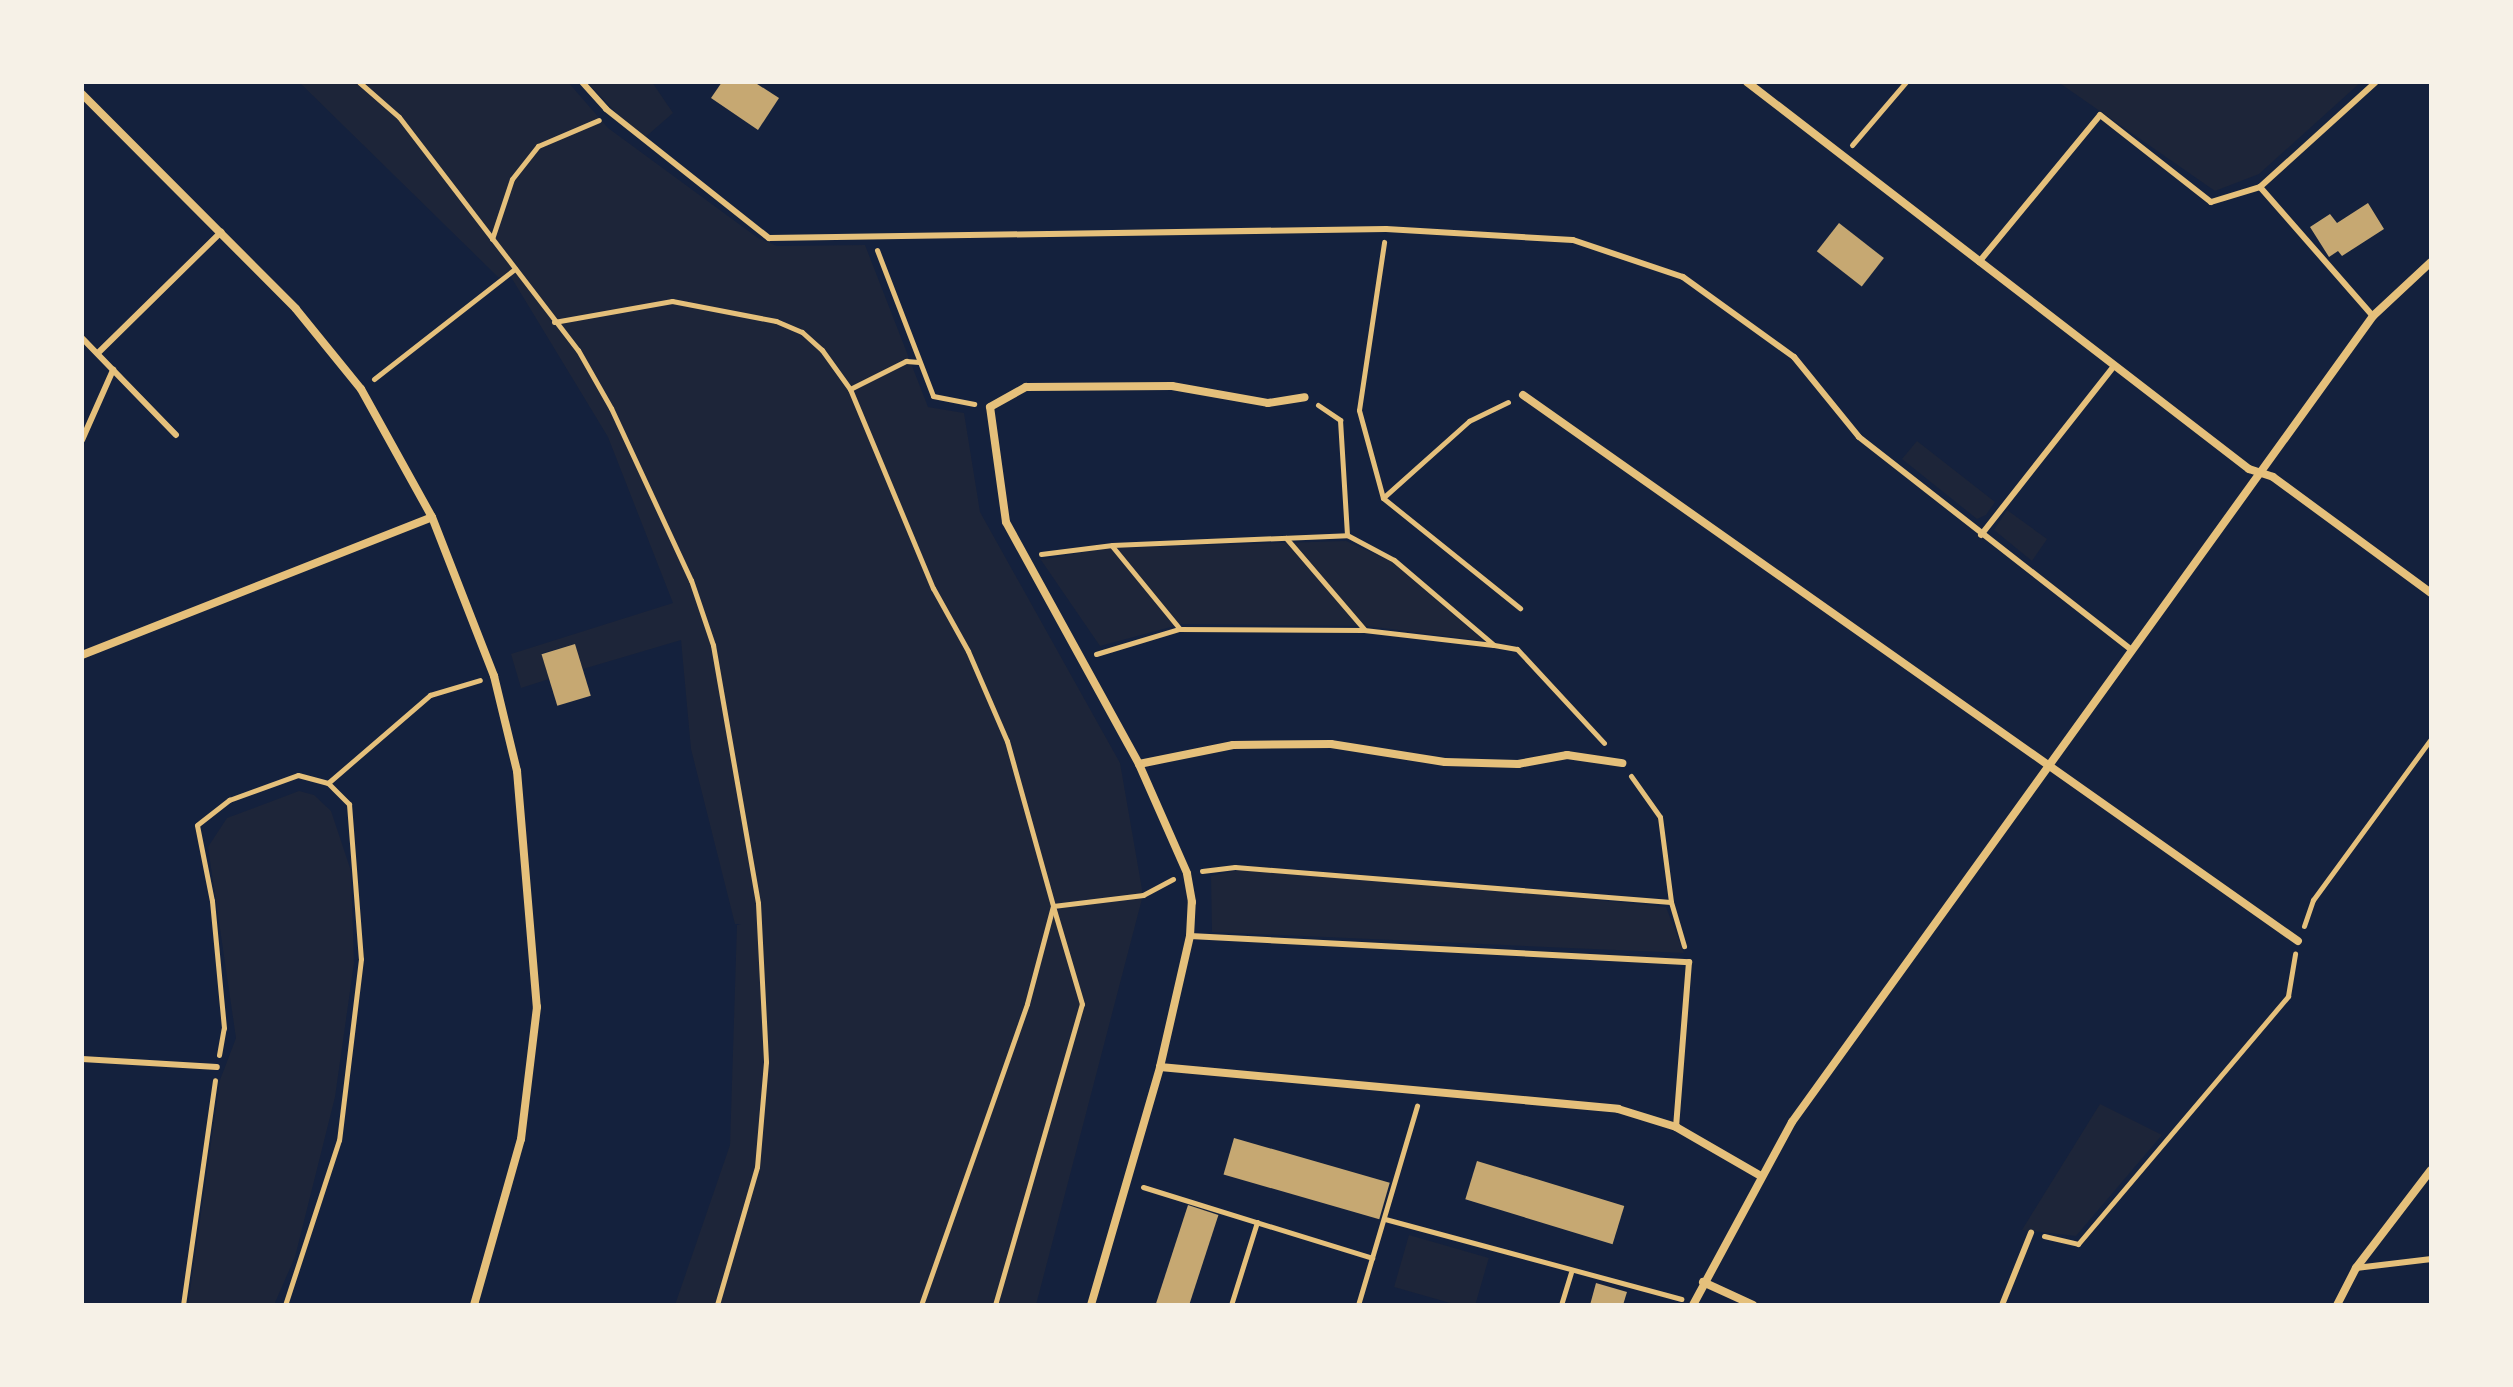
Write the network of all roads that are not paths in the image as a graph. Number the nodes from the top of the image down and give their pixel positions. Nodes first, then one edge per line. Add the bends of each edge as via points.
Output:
1 (582, 82) edge
2 (1747, 82) edge
3 (2376, 82) edge
4 (82, 94) edge
5 (2260, 187) junction
6 (221, 232) junction
7 (1979, 262) junction
8 (2431, 262) edge
9 (2373, 316) junction
10 (82, 338) edge
11 (98, 353) junction
12 (2114, 366) junction
13 (113, 370) junction
14 (1523, 395) road end
15 (1305, 397) road end
16 (176, 435) dead end
17 (82, 440) edge
18 (2260, 472) junction
19 (432, 517) junction
20 (1981, 535) junction
21 (2431, 593) edge
22 (2129, 648) junction
23 (82, 655) edge
24 (1622, 763) road end
25 (1139, 764) junction
26 (2050, 766) junction
27 (1190, 936) junction
28 (2298, 941) road end
29 (82, 1059) edge
30 (217, 1067) road end
31 (1160, 1067) junction
32 (1676, 1127) junction
33 (2431, 1170) edge
34 (1759, 1175) junction
35 (2031, 1233) road end
36 (2431, 1259) edge
37 (2356, 1268) junction
38 (1703, 1282) junction
39 (1693, 1303) edge
40 (474, 1305) edge
41 (1091, 1305) edge
42 (1753, 1305) edge
43 (2002, 1305) edge
44 (2337, 1305) edge

1 - 20 lane via 606,109 769,238 871,232 1386,229 1573,240 1683,277 1794,357 1859,437
2 - 7 street
3 - 5 lane
4 - 6 street
5 - 7 lane via 2211,202 2100,115
5 - 9 lane
6 - 11 lane
6 - 19 street via 296,309 361,389
7 - 12 street
8 - 9 street
9 - 18 street
10 - 11 lane
11 - 13 lane
12 - 18 street via 2249,469
12 - 20 lane
13 - 16 lane
13 - 17 lane
14 - 26 street
15 - 25 street via 1268,403 1172,386 1026,387 990,407 1006,522
18 - 21 street
18 - 22 street
19 - 23 street
19 - 40 street via 494,676 517,771 537,1007 521,1139
20 - 22 lane
22 - 26 street
24 - 25 street via 1567,755 1518,764 1445,762 1331,744 1233,745
25 - 27 street via 1187,873
26 - 28 street
26 - 34 street via 1801,1109
27 - 31 street
27 - 32 lane via 1689,962
29 - 30 lane
31 - 32 street via 1618,1109
31 - 41 street
32 - 34 street
33 - 37 street
34 - 38 street
35 - 43 lane
36 - 37 lane
37 - 44 street
38 - 39 street
38 - 42 street

